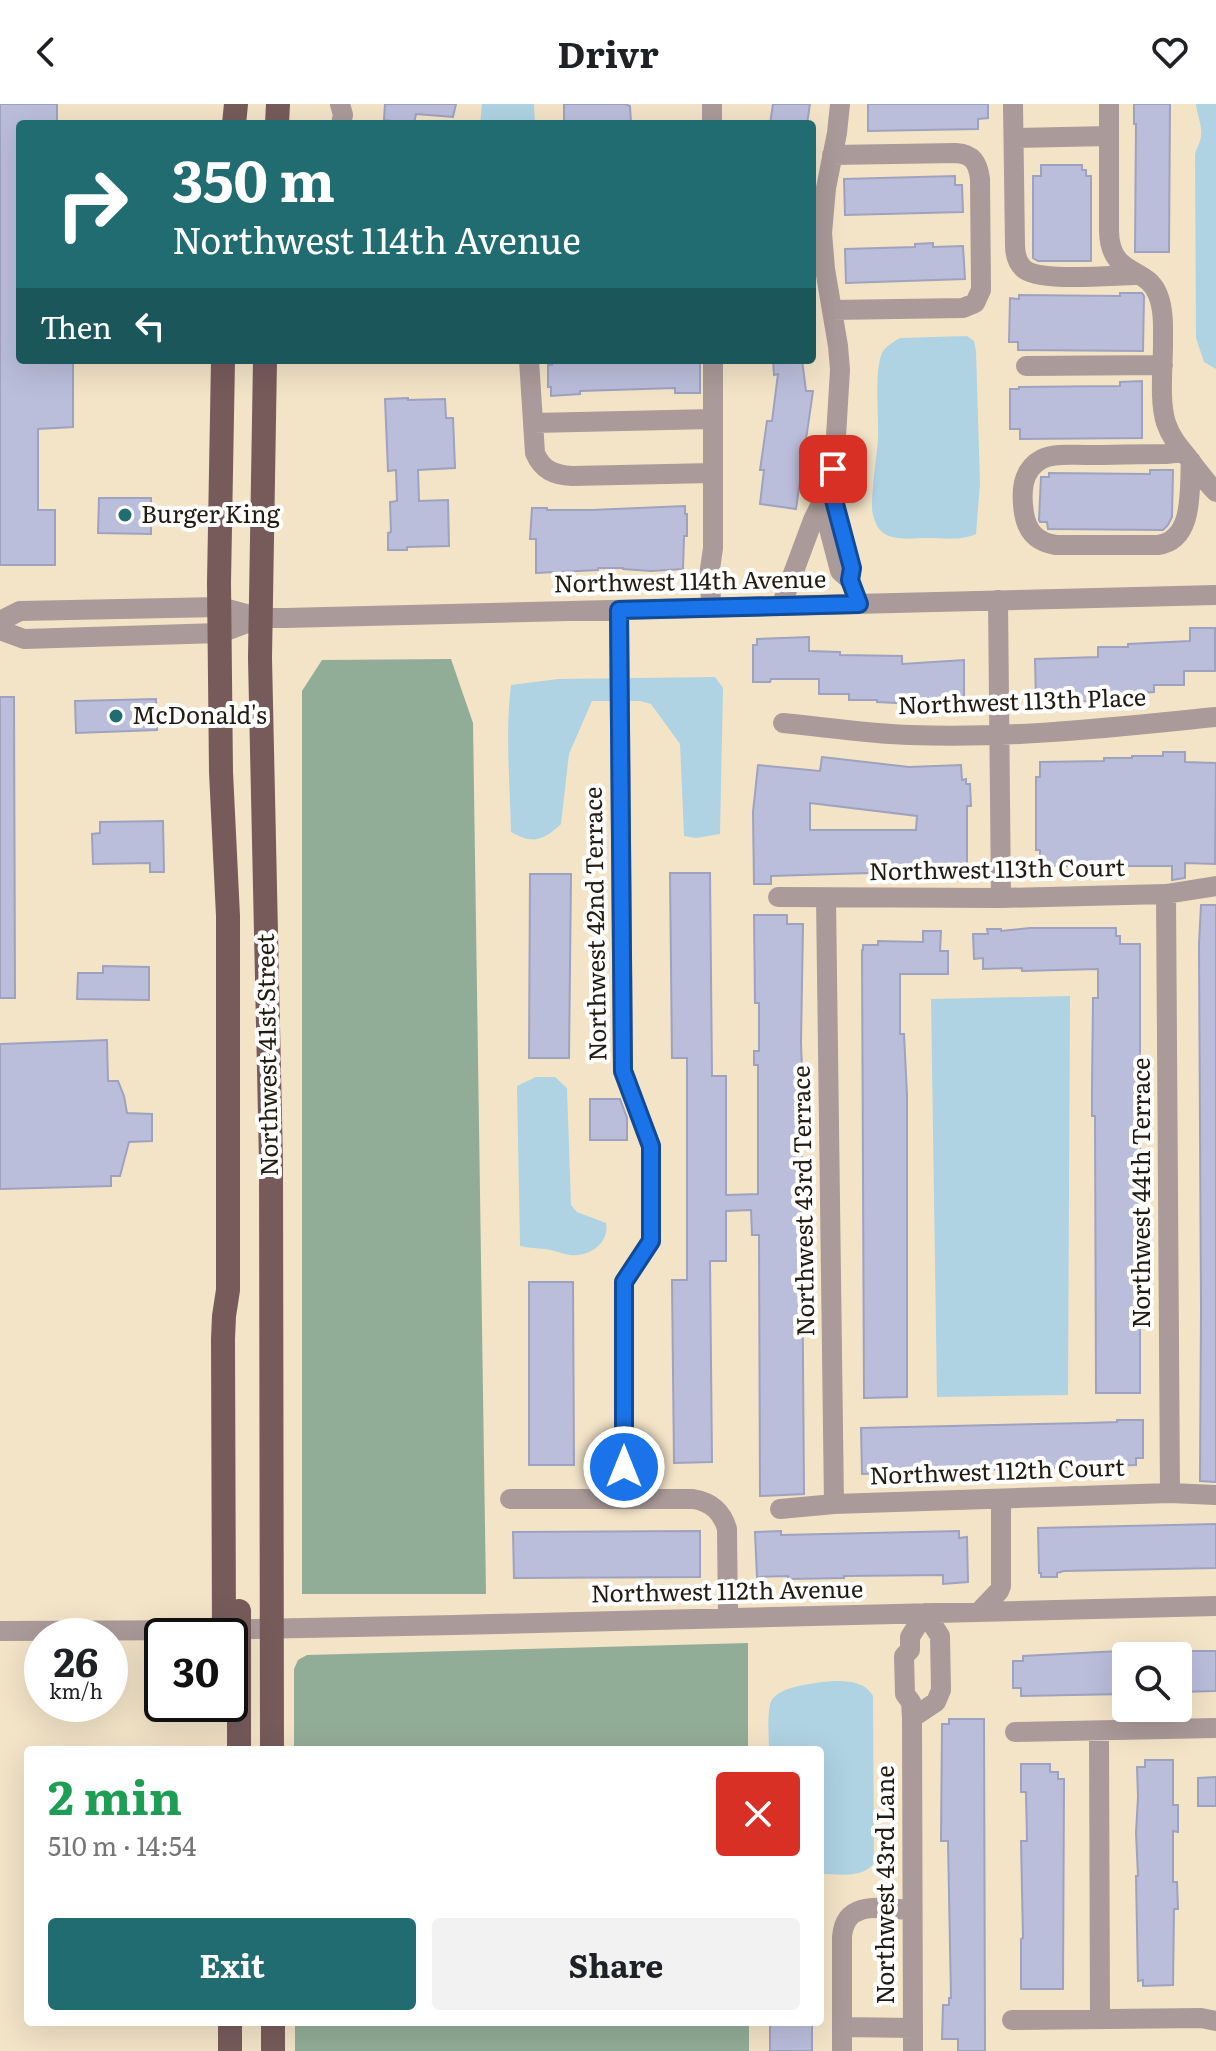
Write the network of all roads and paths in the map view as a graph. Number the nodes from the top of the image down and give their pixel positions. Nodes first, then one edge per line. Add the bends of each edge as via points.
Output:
1 (840, 104) edge
2 (1013, 104) edge
3 (1109, 104) edge
4 (1109, 136) junction
5 (1014, 138) junction
6 (832, 155) junction
7 (1136, 275) junction
8 (832, 310) junction
9 (223, 364) edge
10 (265, 364) edge
11 (530, 364) edge
12 (713, 364) edge
13 (1163, 365) junction
14 (1026, 366) dead end
15 (713, 419) junction
16 (533, 423) junction
17 (1187, 456) junction
18 (713, 473) junction
19 (1216, 475) edge
20 (830, 485) junction
21 (1216, 492) edge
22 (832, 545) junction
23 (804, 546) junction
24 (850, 580) junction
25 (1216, 595) edge
26 (998, 600) junction
27 (859, 604) junction
28 (781, 606) junction
29 (220, 607) junction
30 (711, 608) junction
31 (619, 610) junction
32 (261, 618) junction
33 (0, 621) edge
34 (0, 630) edge
35 (220, 633) junction
36 (1216, 717) edge
37 (783, 723) dead end
38 (999, 734) junction
39 (1216, 886) edge
40 (1166, 894) junction
41 (778, 897) dead end
42 (826, 898) junction
43 (1001, 898) junction
44 (228, 916) junction
45 (266, 963) junction
46 (1170, 1493) junction
47 (1216, 1495) edge
48 (624, 1498) junction
49 (510, 1499) dead end
50 (1001, 1499) junction
51 (834, 1504) junction
52 (780, 1509) dead end
53 (1216, 1606) edge
54 (979, 1612) junction
55 (925, 1613) junction
56 (728, 1617) junction
57 (229, 1618) edge
58 (272, 1629) junction
59 (248, 1630) edge
60 (0, 1631) edge
61 (144, 1631) edge
62 (910, 1650) junction
63 (941, 1676) junction
64 (916, 1677) junction
65 (911, 1710) junction
66 (224, 1722) edge
67 (237, 1722) edge
68 (1216, 1728) edge
69 (1099, 1731) junction
70 (1015, 1732) dead end
71 (224, 1746) edge
72 (239, 1746) edge
73 (272, 1746) edge
74 (912, 1910) junction
75 (1100, 2018) junction
76 (1012, 2020) dead end
77 (1216, 2021) edge
78 (230, 2026) edge
79 (273, 2026) edge
80 (842, 2027) junction
81 (913, 2028) junction
82 (230, 2051) edge
83 (273, 2051) edge
84 (842, 2051) edge
85 (913, 2051) edge

1 - 6 street
2 - 5 street
3 - 4 street
4 - 5 street
4 - 7 street via 1109,239 1119,262
5 - 7 street via 1015,253 1022,268 1044,277
6 - 8 street via 822,233
6 - 8 street via 956,153 974,160 980,174 981,290 975,303 963,308
7 - 13 street via 1159,296
8 - 20 street via 840,370
9 - 29 main road, Northwest 41st Street
10 - 32 main road, Northwest 41st Street
11 - 16 street
12 - 15 street
13 - 14 street
13 - 17 street via 1166,424
15 - 16 street
15 - 18 street
16 - 18 street via 538,460 559,475
17 - 17 street via 1187,517 1169,542 1056,545 1028,530 1023,484 1042,459
17 - 19 street
17 - 21 street
18 - 30 street
20 - 22 street via 827,521
20 - 23 street
20 - 24 street via 852,568
22 - 23 street
22 - 24 street via 840,571
23 - 28 street
24 - 27 street
25 - 26 street, Northwest 114th Avenue
26 - 27 street, Northwest 114th Avenue
26 - 38 street
27 - 28 street, Northwest 114th Avenue
28 - 30 street, Northwest 114th Avenue
29 - 32 street, Northwest 114th Avenue
29 - 33 street, Northwest 114th Avenue via 20,611
29 - 35 main road, Northwest 41st Street
30 - 31 street, Northwest 114th Avenue
31 - 32 street, Northwest 114th Avenue
31 - 48 street, Northwest 42nd Terrace via 623,1071 651,1146 651,1241 624,1282
32 - 35 street, Northwest 114th Avenue
32 - 45 main road, Northwest 41st Street
34 - 35 street, Northwest 114th Avenue via 24,639
35 - 44 main road, Northwest 41st Street
36 - 38 street, Northwest 113th Place
37 - 38 street, Northwest 113th Place via 909,735
38 - 43 street
39 - 40 street, Northwest 113th Court
40 - 43 street, Northwest 113th Court
40 - 46 street, Northwest 44th Terrace
41 - 42 street, Northwest 113th Court
42 - 43 street, Northwest 113th Court
42 - 51 street, Northwest 43rd Terrace
44 - 45 main road
44 - 57 main road, Northwest 41st Street via 228,1290 223,1339
45 - 58 main road, Northwest 41st Street
46 - 47 street, Northwest 112th Court
46 - 50 street, Northwest 112th Court
48 - 49 street
48 - 56 street via 693,1499 722,1515 727,1529
50 - 51 street, Northwest 112th Court
50 - 54 street via 1001,1586
51 - 52 street, Northwest 112th Court
53 - 54 street, Northwest 112th Avenue
54 - 55 street, Northwest 112th Avenue
55 - 56 street, Northwest 112th Avenue
55 - 62 street, Northwest 43rd Lane via 910,1637
55 - 63 street via 940,1636
56 - 58 street, Northwest 112th Avenue
58 - 59 street, Northwest 112th Avenue
58 - 73 main road, Northwest 41st Street
60 - 61 street, Northwest 112th Avenue
62 - 64 street, Northwest 43rd Lane via 916,1655
62 - 65 street, Northwest 43rd Lane via 904,1656
63 - 64 street
63 - 65 street via 936,1702
64 - 65 street, Northwest 43rd Lane
65 - 74 street, Northwest 43rd Lane
66 - 71 main road
67 - 72 main road, Northwest 41st Street
68 - 69 street
69 - 70 street
69 - 75 street
74 - 80 street via 867,1908 845,1923
74 - 81 street, Northwest 43rd Lane
75 - 76 street
75 - 77 street
78 - 82 main road
79 - 83 main road
80 - 81 street
80 - 84 street
81 - 85 street, Northwest 43rd Lane

